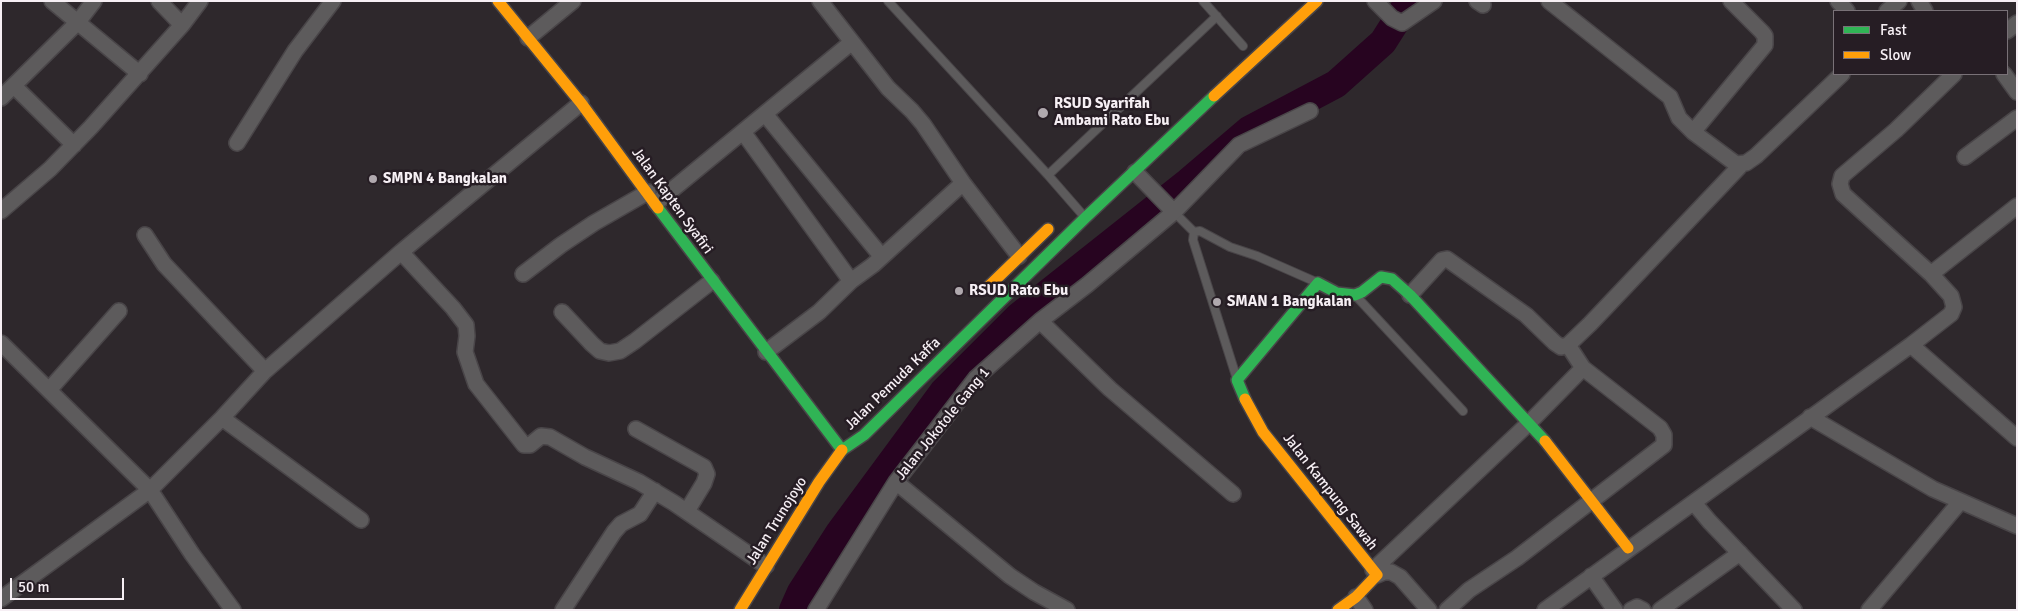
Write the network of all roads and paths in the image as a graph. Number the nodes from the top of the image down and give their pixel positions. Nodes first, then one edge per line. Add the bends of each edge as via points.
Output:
1 (52, 1) edge
2 (94, 1) edge
3 (159, 1) edge
4 (200, 1) edge
5 (332, 1) edge
6 (498, 1) edge
7 (573, 1) edge
8 (820, 1) edge
9 (888, 1) edge
10 (1203, 1) edge
11 (1317, 1) edge
12 (1376, 1) edge
13 (1434, 1) edge
14 (1549, 1) edge
15 (1731, 1) edge
16 (1899, 1) edge
17 (1888, 10) edge
18 (1217, 16) junction
19 (78, 22) junction
20 (182, 25) junction
21 (528, 38) junction
22 (852, 42) junction
23 (1243, 47) dead end
24 (140, 74) junction
25 (1841, 75) edge
26 (1953, 75) edge
27 (2005, 75) edge
28 (14, 86) junction
29 (2017, 92) edge
30 (2, 98) edge
31 (581, 103) junction
32 (1310, 111) dead end
33 (765, 114) junction
34 (2017, 118) edge
35 (743, 132) junction
36 (1693, 132) junction
37 (237, 143) dead end
38 (74, 145) junction
39 (1964, 157) dead end
40 (1741, 165) junction
41 (1135, 172) junction
42 (1048, 175) junction
43 (963, 183) junction
44 (652, 198) junction
45 (2017, 206) edge
46 (1070, 209) junction
47 (1172, 210) junction
48 (1, 211) edge
49 (1085, 218) junction
50 (1194, 232) junction
51 (145, 235) dead end
52 (401, 252) junction
53 (1019, 256) junction
54 (882, 257) junction
55 (523, 274) dead end
56 (1931, 274) junction
57 (712, 281) junction
58 (851, 281) junction
59 (1318, 283) junction
60 (1355, 295) junction
61 (1410, 295) junction
62 (978, 296) dead end
63 (119, 311) dead end
64 (562, 312) dead end
65 (1040, 321) junction
66 (1, 343) edge
67 (1568, 345) junction
68 (1911, 345) junction
69 (766, 352) junction
70 (1584, 368) junction
71 (265, 371) junction
72 (1237, 380) junction
73 (49, 390) junction
74 (1463, 411) dead end
75 (1810, 417) junction
76 (222, 418) junction
77 (1529, 423) junction
78 (636, 429) dead end
79 (850, 432) dead end
80 (2017, 438) edge
81 (842, 450) junction
82 (896, 482) junction
83 (150, 490) junction
84 (655, 491) junction
85 (1233, 494) dead end
86 (1591, 501) junction
87 (1960, 502) junction
88 (1694, 503) junction
89 (687, 511) junction
90 (361, 520) dead end
91 (2017, 526) edge
92 (1628, 548) junction
93 (1740, 553) junction
94 (766, 566) junction
95 (1375, 572) junction
96 (1591, 576) junction
97 (1356, 597) junction
98 (1, 599) edge
99 (226, 607) edge
100 (564, 610) edge
101 (740, 610) edge
102 (816, 610) edge
103 (1067, 610) edge
104 (1338, 610) edge
105 (1366, 610) edge
106 (1429, 610) edge
107 (1447, 610) edge
108 (1545, 610) edge
109 (1615, 610) edge
110 (1632, 610) edge
111 (1643, 610) edge
112 (1660, 610) edge
113 (1794, 610) edge
114 (1869, 610) edge

1 - 19 street
2 - 19 street
3 - 20 street
4 - 20 street
5 - 37 street
6 - 21 main road, Jalan Kapten Syafiri
7 - 21 street
8 - 22 street
9 - 42 lane
10 - 18 lane
11 - 41 main road, Jalan Pemuda Kaffa
12 - 13 street via 1395,20 1406,22
14 - 36 street via 1670,97 1676,114
15 - 36 street via 1762,32 1765,45
16 - 17 street
18 - 23 lane
18 - 42 lane
19 - 24 street
19 - 28 street
20 - 24 street
21 - 31 main road, Jalan Kapten Syafiri
22 - 33 street
22 - 43 street via 888,88 923,124
24 - 38 street
25 - 40 street via 1756,156
26 - 56 street via 1842,176 1840,184 1842,194
27 - 29 street
28 - 30 street
28 - 38 street
31 - 44 main road, Jalan Kapten Syafiri
31 - 52 street
32 - 47 street, Jalan Jokotole Gang 1 via 1239,145
33 - 35 street
33 - 54 street
34 - 39 street
35 - 44 street
35 - 58 street
36 - 40 street
38 - 48 street
40 - 67 street
41 - 47 street
41 - 49 main road, Jalan Pemuda Kaffa
42 - 46 lane
43 - 53 street
43 - 54 street
44 - 55 street via 594,223
44 - 57 main road, Jalan Kapten Syafiri
45 - 56 street
46 - 49 lane
46 - 53 main road
47 - 50 lane
47 - 65 street, Jalan Jokotole Gang 1 via 1087,285
49 - 81 main road, Jalan Pemuda Kaffa via 864,435
50 - 59 lane via 1200,231 1230,247
50 - 72 lane via 1193,240
51 - 71 street via 164,264
52 - 71 street
52 - 84 street via 466,325 465,352 476,384 524,445 530,445 541,436 550,437
53 - 62 main road
54 - 58 street
56 - 68 street via 1951,296 1954,307 1950,314
57 - 64 street via 620,351 600,351
57 - 69 main road, Jalan Kapten Syafiri
58 - 69 street via 819,312
59 - 60 main road
59 - 72 main road
60 - 61 main road via 1380,277 1392,279
60 - 74 lane
61 - 67 street via 1442,260 1447,259 1526,315 1555,343
61 - 77 main road
63 - 73 street
65 - 82 street, Jalan Jokotole Gang 1 via 976,378
65 - 85 street via 1110,389
66 - 73 street
67 - 70 street
68 - 75 street
68 - 80 street
69 - 81 main road, Jalan Kapten Syafiri
70 - 77 street
70 - 86 street via 1660,428 1664,435 1664,445
71 - 76 street
72 - 95 main road, Jalan Kampung Sawah via 1248,408 1263,432
73 - 83 street
75 - 87 street
75 - 88 street
76 - 83 street
76 - 90 street
77 - 86 main road
77 - 95 street
78 - 89 street via 704,467 707,474 704,483
79 - 81 main road, Jalan Pemuda Kaffa
81 - 94 main road, Jalan Trunojoyo
82 - 102 street, Jalan Jokotole Gang 1
82 - 103 street via 1010,576
83 - 98 street
83 - 99 street
84 - 89 street
84 - 100 street via 640,514 621,524 614,532
86 - 92 main road
86 - 107 street via 1469,590
87 - 91 street
87 - 114 street
88 - 92 street
88 - 93 street
89 - 94 street
92 - 96 street
93 - 112 street
93 - 113 street
94 - 101 main road, Jalan Trunojoyo
95 - 97 main road
95 - 106 street via 1391,572 1400,577
96 - 108 street
96 - 109 street
97 - 104 main road
97 - 105 street
110 - 111 street via 1637,607

